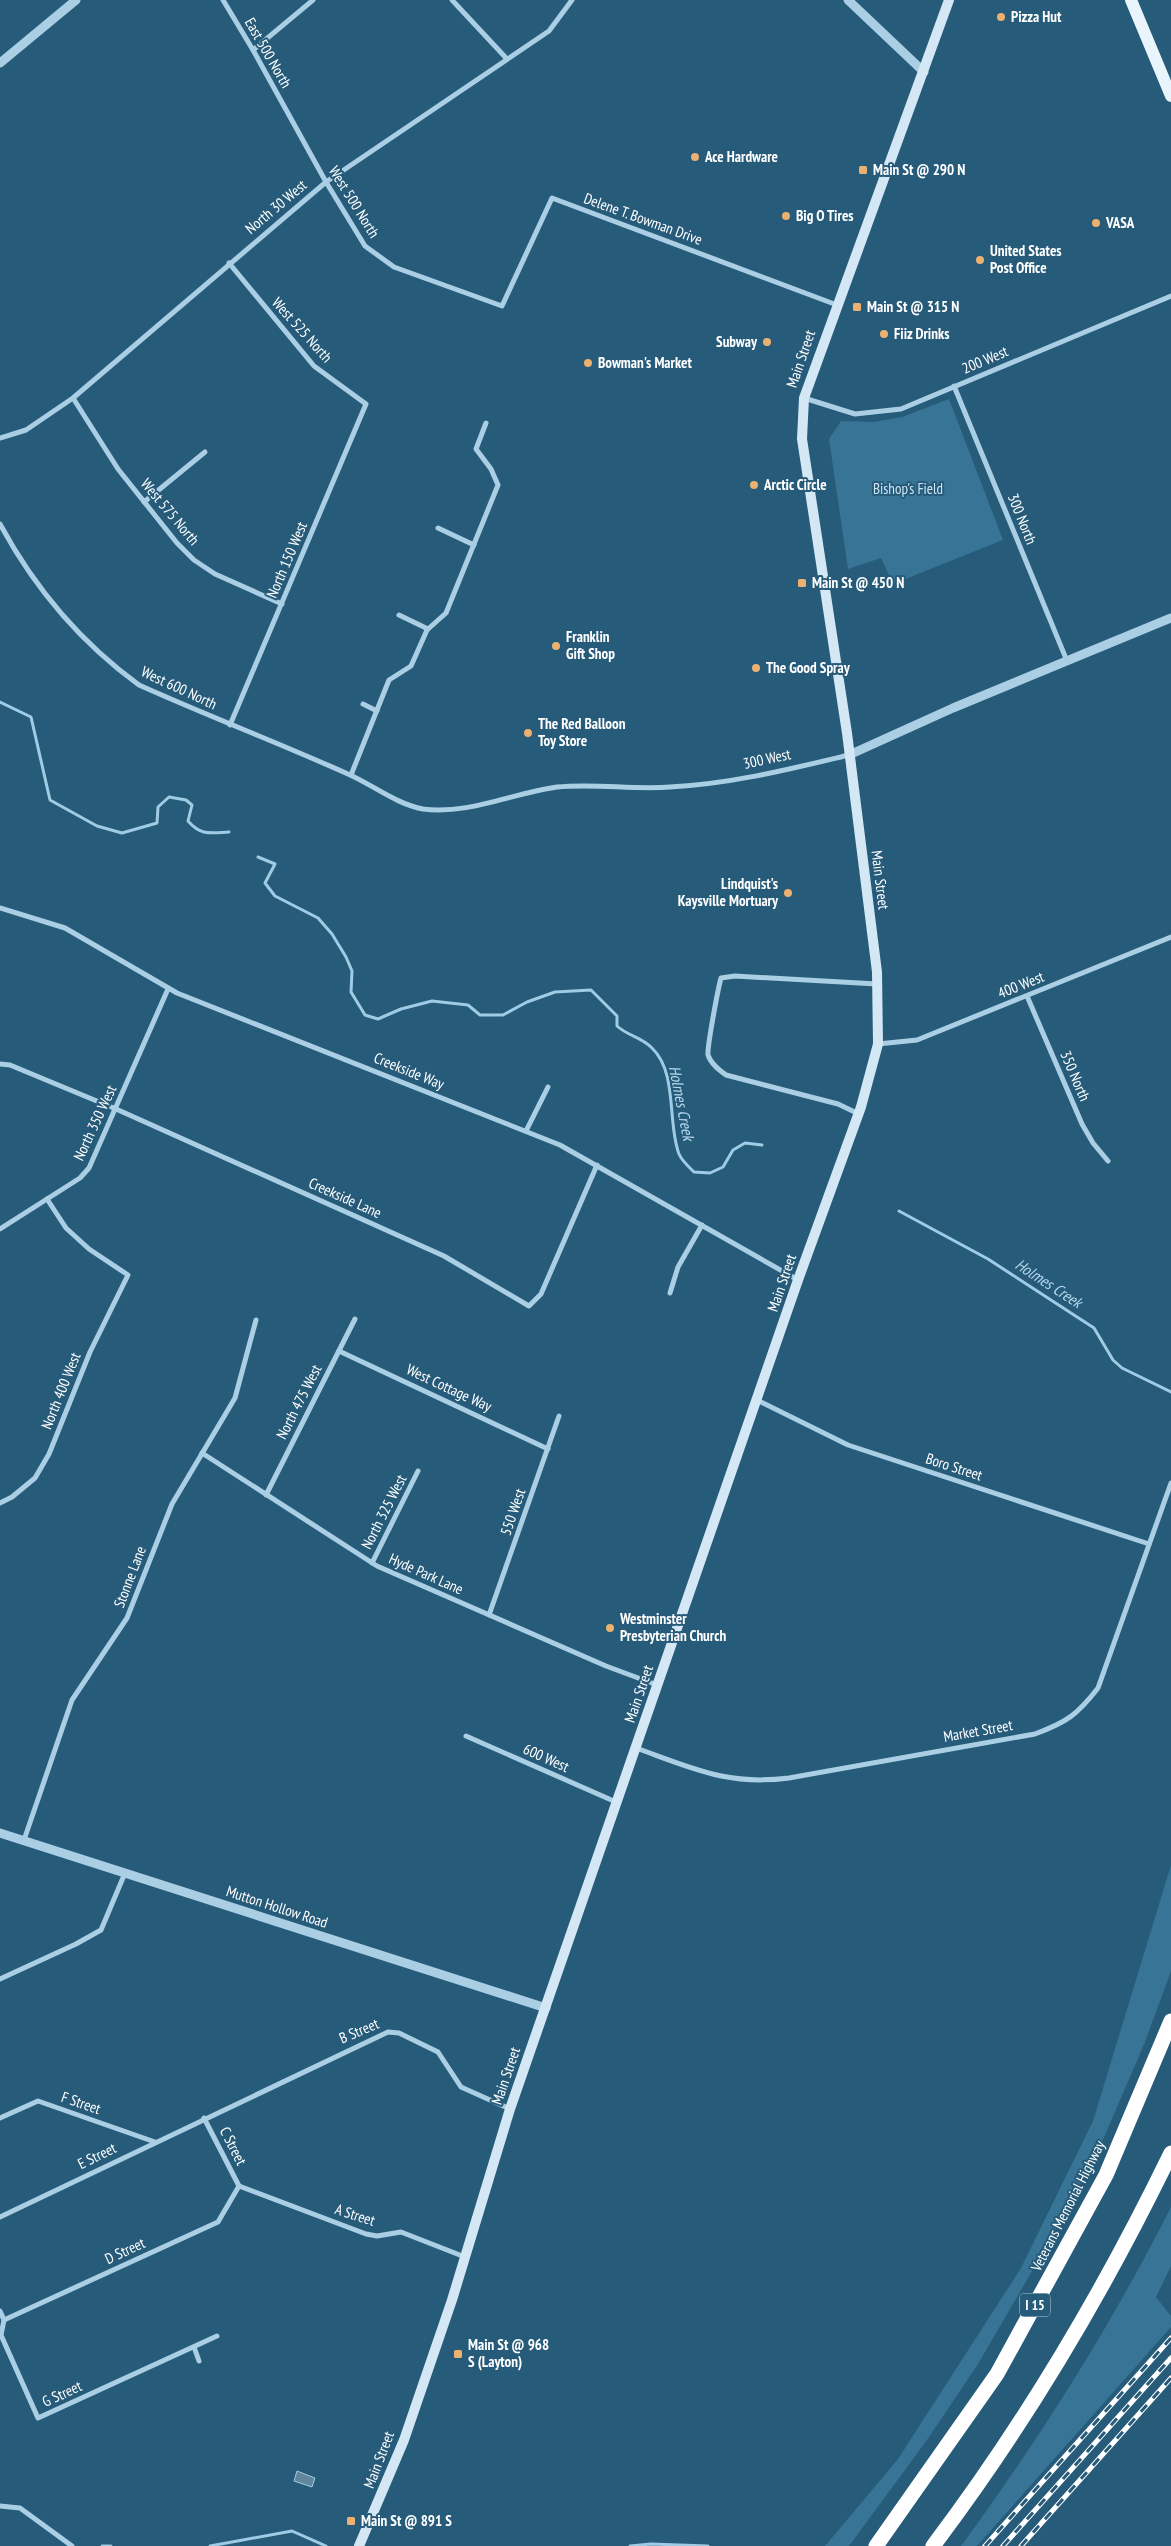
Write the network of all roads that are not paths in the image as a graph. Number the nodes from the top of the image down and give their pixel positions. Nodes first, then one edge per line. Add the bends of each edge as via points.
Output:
1 (76, 0) edge
2 (223, 0) edge
3 (313, 0) edge
4 (572, 0) edge
5 (848, 0) edge
6 (949, 0) edge
7 (1131, 0) edge
8 (453, 1) edge
9 (253, 50) junction
10 (507, 59) junction
11 (0, 63) edge
12 (924, 72) junction
13 (1171, 96) edge
14 (291, 119) joint
15 (326, 182) junction
16 (229, 264) junction
17 (1171, 296) edge
18 (836, 304) junction
19 (502, 306) joint
20 (954, 386) junction
21 (73, 398) junction
22 (804, 398) junction
23 (366, 404) joint
24 (486, 423) dead end
25 (0, 438) edge
26 (205, 452) dead end
27 (144, 502) junction
28 (0, 524) edge
29 (438, 528) dead end
30 (474, 545) junction
31 (282, 604) junction
32 (399, 616) dead end
33 (1171, 618) edge
34 (428, 629) junction
35 (1067, 661) junction
36 (362, 704) dead end
37 (377, 710) junction
38 (230, 725) junction
39 (849, 754) junction
40 (351, 775) junction
41 (0, 908) edge
42 (1171, 937) edge
43 (877, 984) junction
44 (168, 989) junction
45 (1027, 996) junction
46 (878, 1044) junction
47 (0, 1064) edge
48 (548, 1087) dead end
49 (116, 1109) junction
50 (859, 1114) junction
51 (526, 1131) junction
52 (1108, 1161) dead end
53 (597, 1165) junction
54 (47, 1199) junction
55 (702, 1225) junction
56 (0, 1230) edge
57 (798, 1280) junction
58 (670, 1293) dead end
59 (355, 1319) dead end
60 (256, 1320) dead end
61 (339, 1350) junction
62 (757, 1400) junction
63 (559, 1416) dead end
64 (548, 1449) junction
65 (202, 1453) junction
66 (418, 1471) dead end
67 (1171, 1483) edge
68 (266, 1496) junction
69 (0, 1503) edge
70 (1149, 1544) junction
71 (372, 1563) junction
72 (489, 1616) junction
73 (658, 1685) junction
74 (466, 1736) dead end
75 (636, 1748) junction
76 (616, 1802) junction
77 (0, 1833) edge
78 (24, 1840) junction
79 (125, 1873) junction
80 (0, 1980) edge
81 (546, 2008) junction
82 (1171, 2011) edge
83 (1171, 2021) edge
84 (1161, 2045) junction
85 (510, 2109) junction
86 (0, 2118) edge
87 (204, 2118) junction
88 (155, 2142) junction
89 (1171, 2153) edge
90 (239, 2186) junction
91 (0, 2217) edge
92 (465, 2257) junction
93 (0, 2310) edge
94 (4, 2320) junction
95 (217, 2336) dead end
96 (194, 2347) junction
97 (199, 2362) dead end
98 (0, 2506) edge
99 (72, 2546) edge
100 (359, 2546) edge
101 (876, 2546) edge
102 (933, 2546) edge

1 - 11 street
2 - 9 street, East 500 North
3 - 9 street
4 - 10 street, North 30 West via 549,31
5 - 12 street
6 - 12 main road, Main Street
7 - 13 main road
8 - 10 street
9 - 14 street, East 500 North
10 - 15 street, North 30 West
12 - 18 main road, Main Street
14 - 15 street, West 500 North
15 - 16 street, North 30 West
15 - 19 street, West 500 North via 365,246 394,267
16 - 21 street, North 30 West
16 - 23 street, West 525 North via 314,366
17 - 20 street, 200 West
18 - 19 street, Delene T. Bowman Drive via 552,198
18 - 22 main road, Main Street
20 - 22 street, 200 West via 901,409 855,414
20 - 35 street, 300 North
21 - 25 street, North 30 West via 26,430
21 - 27 street, West 575 North via 118,469
22 - 39 main road, Main Street via 802,439
23 - 31 street, North 150 West
24 - 30 street via 476,449 498,485
26 - 27 street
27 - 31 street, West 575 North via 194,560 215,574
28 - 38 street, West 600 North via 46,597 110,664 139,685
29 - 30 street
30 - 34 street via 446,613
31 - 38 street, North 150 West
32 - 34 street
33 - 35 street, 300 West
34 - 37 street via 411,666 389,680
35 - 39 street, 300 West
36 - 37 street
37 - 40 street
38 - 40 street, West 600 North
39 - 40 street, 300 West via 708,784 669,788 550,788 450,811 404,804
39 - 43 main road, Main Street
41 - 44 street, Creekside Way via 65,928
42 - 45 street, 400 West
43 - 46 main road, Main Street
43 - 50 street via 721,978 714,1010 708,1055 716,1068 726,1075 838,1104
44 - 49 street, North 350 West
44 - 51 street, Creekside Way
45 - 46 street, 400 West via 916,1040
45 - 52 street, 350 North via 1082,1124
46 - 50 main road, Main Street
47 - 49 street, Creekside Lane via 10,1065
48 - 51 street
49 - 53 street, Creekside Lane via 444,1256 529,1306 541,1294
49 - 54 street, North 350 West via 89,1168 80,1178
50 - 57 main road, Main Street
51 - 53 street, Creekside Way
53 - 55 street, Creekside Way
54 - 56 street, North 350 West
54 - 69 street, North 400 West via 66,1228 89,1249 128,1275 90,1352 49,1454 35,1478
55 - 57 street, Creekside Way
55 - 58 street via 681,1262
57 - 62 main road, Main Street
59 - 61 street, North 475 West
60 - 65 street, Stonne Lane via 235,1398
61 - 64 street, West Cottage Way
61 - 68 street, North 475 West
62 - 70 street, Boro Street via 848,1445
62 - 73 main road, Main Street
63 - 64 street, 550 West
64 - 72 street, 550 West
65 - 68 street, Hyde Park Lane
65 - 78 street, Stonne Lane via 172,1504 128,1618 72,1700
66 - 71 street, North 325 West
67 - 70 street, Market Street
68 - 71 street, Hyde Park Lane
70 - 75 street, Market Street via 1098,1688 1082,1708 1063,1723 1030,1735 756,1782 720,1777
71 - 72 street, Hyde Park Lane
72 - 73 street, Hyde Park Lane
73 - 75 main road, Main Street
74 - 76 street, 600 West
75 - 76 main road, Main Street
76 - 81 main road, Main Street
77 - 78 street, Mutton Hollow Road
78 - 79 street, Mutton Hollow Road
79 - 80 street via 101,1930
79 - 81 street, Mutton Hollow Road
81 - 85 main road, Main Street
82 - 84 highway
83 - 84 highway, Veterans Memorial Highway / I 15
84 - 101 highway, Veterans Memorial Highway / I 15 via 1106,2175 997,2374
85 - 87 street, B Street via 461,2087 438,2052 399,2033 388,2032
85 - 92 main road, Main Street
86 - 88 street, F Street via 38,2102
87 - 88 street, E Street
87 - 90 street, C Street
88 - 91 street, E Street
89 - 102 highway via 1114,2265 1058,2361 999,2454
90 - 92 street, A Street via 366,2234 377,2236 401,2232
90 - 94 street, D Street via 218,2222
92 - 100 main road, Main Street via 404,2440
93 - 94 street
94 - 96 street, G Street via 1,2335 38,2418
95 - 96 street, G Street
96 - 97 street
98 - 99 street via 20,2508

